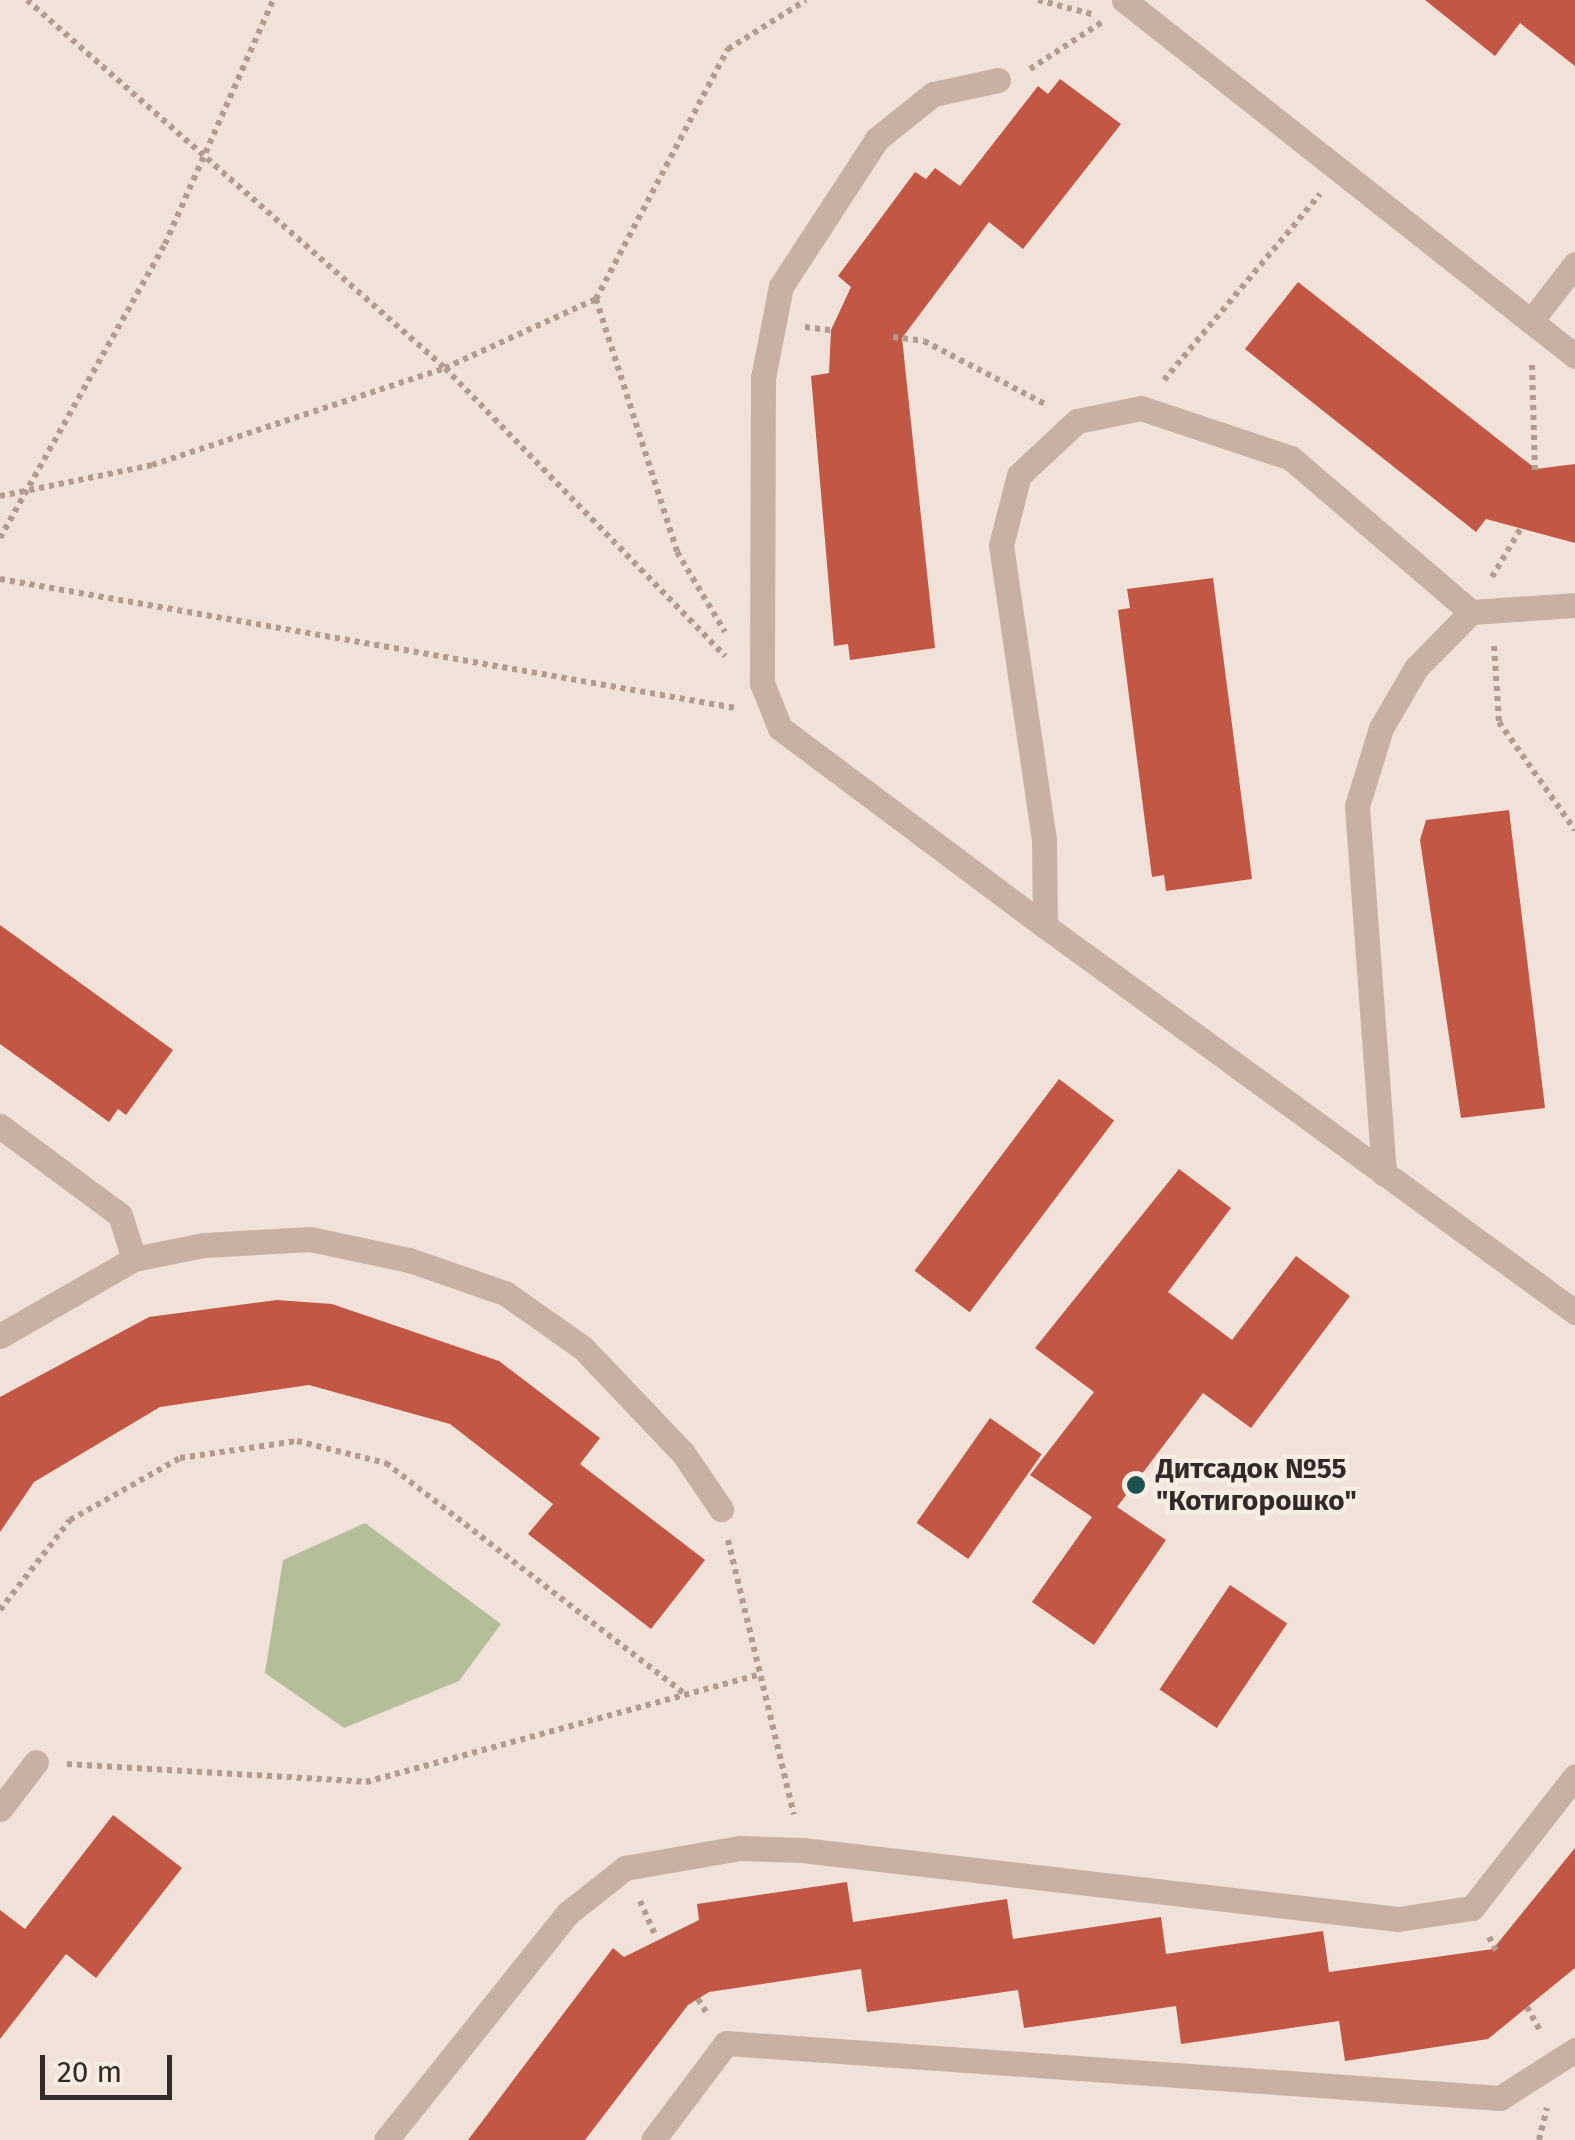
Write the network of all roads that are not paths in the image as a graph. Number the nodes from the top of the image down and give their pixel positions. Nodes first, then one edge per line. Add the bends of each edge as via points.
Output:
1 (1115, 9) edge
2 (998, 80) dead end
3 (1575, 264) edge
4 (1531, 321) junction
5 (1575, 356) edge
6 (1575, 605) edge
7 (1471, 612) junction
8 (1045, 926) junction
9 (0, 1126) edge
10 (1384, 1174) junction
11 (134, 1259) junction
12 (1575, 1312) edge
13 (0, 1336) edge
14 (721, 1509) road end
15 (36, 1762) road end
16 (1575, 1776) edge
17 (0, 1808) edge
18 (1575, 2050) edge
19 (386, 2140) edge
20 (653, 2140) edge

1 - 4 lane via 1340,170
2 - 8 lane via 933,94 877,139 781,286 763,378 762,683 780,728
3 - 4 lane
4 - 5 lane
6 - 7 lane
7 - 8 lane via 1291,458 1141,408 1077,421 1019,475 1001,545 1044,841
7 - 10 lane via 1407,683 1381,728 1357,806
8 - 10 lane
9 - 11 lane via 120,1215
10 - 12 lane
11 - 13 lane
11 - 14 lane via 310,1239 505,1292 583,1348 684,1453
15 - 17 lane
16 - 19 lane via 1472,1908 1398,1919 802,1850 740,1848 625,1868 568,1912
18 - 20 lane via 1500,2098 726,2043

